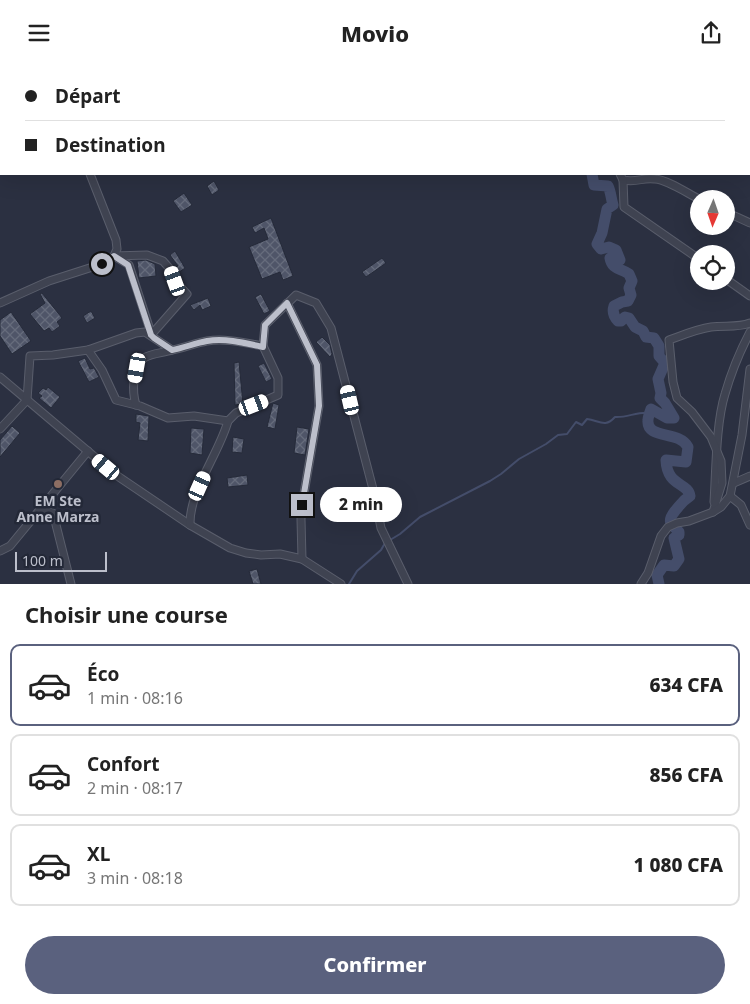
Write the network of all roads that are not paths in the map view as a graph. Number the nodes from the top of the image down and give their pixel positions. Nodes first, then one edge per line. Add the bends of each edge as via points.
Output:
1 (90, 175) edge
2 (622, 177) edge
3 (690, 195) edge
4 (735, 216) edge
5 (750, 223) edge
6 (690, 253) edge
7 (114, 256) junction
8 (735, 285) edge
9 (750, 296) edge
10 (0, 303) edge
11 (287, 303) junction
12 (750, 323) edge
13 (750, 333) edge
14 (152, 336) junction
15 (263, 347) junction
16 (88, 350) junction
17 (172, 350) junction
18 (750, 369) edge
19 (0, 377) edge
20 (28, 400) junction
21 (136, 405) junction
22 (228, 421) junction
23 (0, 429) edge
24 (718, 450) junction
25 (88, 451) junction
26 (750, 476) edge
27 (734, 483) junction
28 (730, 496) junction
29 (750, 503) edge
30 (741, 505) junction
31 (41, 509) junction
32 (713, 512) junction
33 (190, 525) junction
34 (750, 525) edge
35 (0, 551) edge
36 (302, 559) junction
37 (71, 584) edge
38 (341, 584) edge
39 (408, 584) edge
40 (641, 584) edge

1 - 7 street via 116,240
2 - 3 street via 634,182 657,179
2 - 6 street via 624,207
4 - 5 street
7 - 10 street via 102,264 49,281
7 - 14 street via 128,265
7 - 14 street via 147,255 163,261 186,294
8 - 9 street
11 - 15 street via 265,325
11 - 36 street via 317,365 319,406 302,512
11 - 39 street via 296,295 316,303 331,328 381,527
12 - 24 street via 740,327 708,328 669,340 677,398 692,412
13 - 24 street via 725,395
14 - 16 street via 145,332 136,333
14 - 17 street
15 - 17 street via 230,340 207,341
15 - 22 street via 278,378 278,395 236,413
16 - 20 street via 30,356
16 - 21 street via 116,400
17 - 21 street via 143,359 137,368 134,385
18 - 27 street
19 - 20 street
20 - 23 street
20 - 25 street
21 - 22 street via 168,418 199,417
22 - 33 street via 194,500
24 - 32 street
25 - 31 street
25 - 33 street via 116,475
26 - 27 street
27 - 28 street
28 - 30 street
28 - 32 street
29 - 30 street
30 - 34 street
31 - 35 street via 10,546
31 - 37 street via 53,513
32 - 40 street via 668,527
33 - 36 street via 238,550
36 - 38 street

